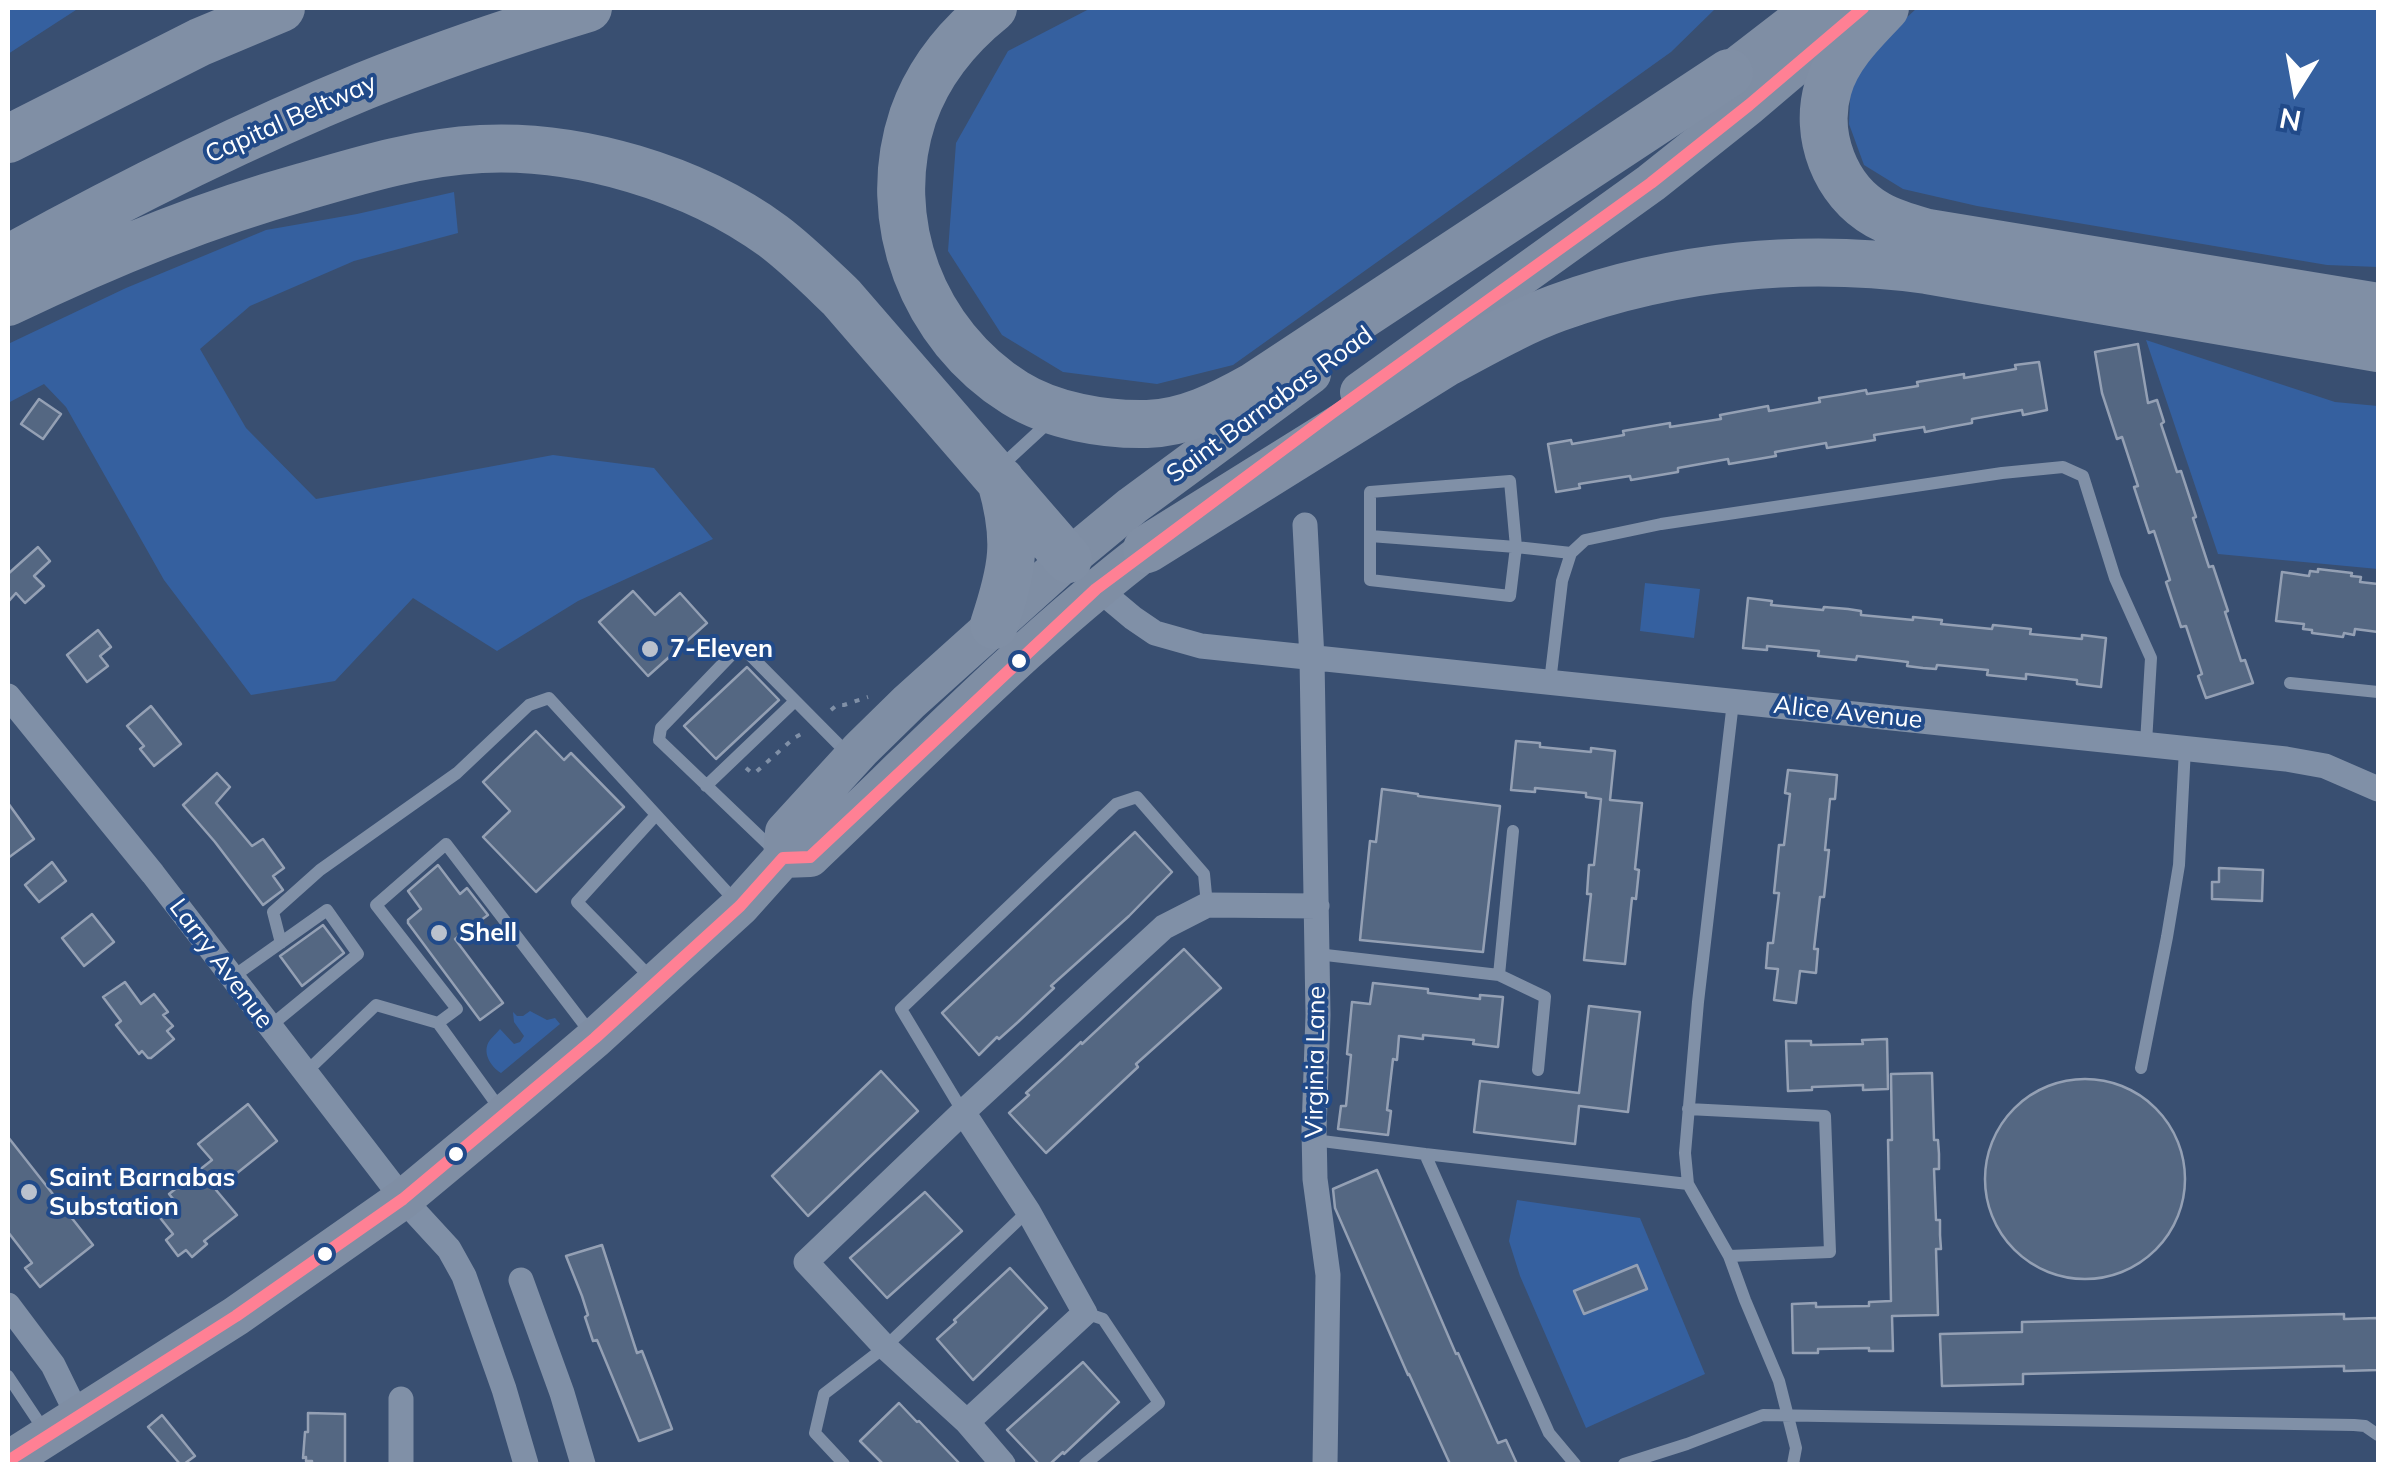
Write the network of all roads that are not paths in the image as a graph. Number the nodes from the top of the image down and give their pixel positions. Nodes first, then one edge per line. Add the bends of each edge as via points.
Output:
1 (281, 8) edge
2 (588, 8) edge
3 (993, 8) edge
4 (1814, 8) edge
5 (1864, 8) edge
6 (1886, 8) edge
7 (1729, 73) junction
8 (8, 139) edge
9 (8, 259) edge
10 (8, 302) edge
11 (2378, 307) edge
12 (2378, 348) edge
13 (1060, 412) junction
14 (997, 475) junction
15 (1305, 525) dead end
16 (1370, 536) junction
17 (1516, 547) junction
18 (1147, 549) junction
19 (1571, 553) junction
20 (1082, 574) junction
21 (994, 624) junction
22 (1312, 659) junction
23 (1550, 682) junction
24 (2290, 683) dead end
25 (2378, 692) edge
26 (8, 696) edge
27 (795, 701) junction
28 (1732, 702) junction
29 (2146, 743) junction
30 (2185, 748) junction
31 (852, 758) junction
32 (706, 786) junction
33 (2378, 789) edge
34 (656, 814) junction
35 (1513, 831) dead end
36 (783, 858) junction
37 (1207, 905) junction
38 (740, 906) junction
39 (1316, 906) junction
40 (280, 943) junction
41 (1318, 954) junction
42 (1500, 975) junction
43 (231, 978) junction
44 (655, 982) junction
45 (438, 1023) junction
46 (268, 1026) junction
47 (595, 1038) junction
48 (2141, 1068) dead end
49 (1538, 1070) dead end
50 (306, 1072) junction
51 (1688, 1109) junction
52 (963, 1112) junction
53 (504, 1115) junction
54 (1314, 1140) junction
55 (1425, 1154) junction
56 (1688, 1184) junction
57 (404, 1198) junction
58 (1028, 1211) junction
59 (1729, 1256) junction
60 (521, 1280) dead end
61 (8, 1305) edge
62 (1084, 1314) junction
63 (885, 1346) junction
64 (8, 1376) edge
65 (400, 1399) dead end
66 (1788, 1414) junction
67 (967, 1422) junction
68 (2378, 1436) edge
69 (34, 1442) edge
70 (401, 1464) edge
71 (526, 1464) edge
72 (583, 1464) edge
73 (844, 1464) edge
74 (1004, 1464) edge
75 (1085, 1464) edge
76 (1325, 1464) edge
77 (1575, 1464) edge
78 (1624, 1464) edge
79 (1793, 1464) edge

1 - 8 highway
2 - 9 highway, Capital Beltway via 365,85 107,204
3 - 13 highway via 957,41 913,116 902,205 909,252 925,294 958,345 1018,394
4 - 7 main road, Saint Barnabas Road
5 - 18 main road, Saint Barnabas Road via 1651,183
6 - 11 highway via 1839,65 1824,116 1837,171 1874,213 1928,232
7 - 13 highway via 1223,404 1148,424
7 - 20 main road, Saint Barnabas Road via 1132,506
10 - 14 highway via 200,220 370,168 482,149 576,156 684,187 772,236 841,296
12 - 18 highway via 1878,263 1776,262 1666,278 1554,309 1498,334
13 - 14 lane
14 - 20 highway
14 - 21 highway via 1013,535 1008,584
15 - 22 street, Virginia Lane
16 - 17 lane
16 - 17 lane via 1370,580 1510,596
16 - 17 lane via 1370,492 1510,481
17 - 19 lane
18 - 20 main road, Saint Barnabas Road
19 - 23 lane
19 - 29 lane via 1585,540 1662,524 2063,467 2082,476 2115,578 2151,658
20 - 21 main road, Saint Barnabas Road
20 - 22 street via 1143,626 1171,639
20 - 36 main road, Saint Barnabas Road via 810,857
21 - 31 main road, Saint Barnabas Road
22 - 23 street, Alice Avenue
22 - 39 street, Virginia Lane
23 - 28 street, Alice Avenue
24 - 25 lane
26 - 43 street, Larry Avenue
27 - 31 lane
27 - 32 lane
27 - 32 lane via 746,651 736,650 659,734
28 - 29 street, Alice Avenue
28 - 51 lane
29 - 30 street, Alice Avenue
30 - 33 street, Alice Avenue via 2325,766
30 - 48 lane via 2179,865
31 - 36 main road, Saint Barnabas Road via 786,832
32 - 36 lane
34 - 38 lane
34 - 40 lane via 549,698 529,704 457,772 273,912
34 - 44 lane via 577,902
35 - 42 lane
36 - 38 main road, Saint Barnabas Road
37 - 39 street
37 - 52 street via 1164,927
37 - 52 lane via 1204,874 1137,797 1116,804 901,1009
38 - 44 main road, Saint Barnabas Road
39 - 41 street, Virginia Lane
40 - 43 lane
40 - 46 lane via 327,910 358,954
41 - 42 lane
41 - 54 street, Virginia Lane
42 - 49 lane via 1545,997
43 - 46 street, Larry Avenue
44 - 47 main road, Saint Barnabas Road
45 - 47 lane via 458,1009 376,904 446,844
45 - 50 lane via 376,1005
45 - 53 lane
46 - 50 street, Larry Avenue
47 - 53 main road, Saint Barnabas Road
50 - 57 street, Larry Avenue
51 - 56 lane
51 - 59 lane via 1825,1116 1830,1252
52 - 58 street
52 - 63 street via 806,1262
53 - 57 main road, Saint Barnabas Road
54 - 55 lane
54 - 76 street, Virginia Lane via 1328,1275
55 - 56 lane
55 - 77 lane via 1549,1433
56 - 59 lane
57 - 69 main road, Saint Barnabas Road via 236,1316
57 - 71 street, Larry Avenue via 464,1276
58 - 62 street
58 - 63 lane
59 - 66 lane
60 - 72 street
61 - 69 street via 53,1365
62 - 67 street
62 - 75 lane via 1103,1319 1158,1403
63 - 67 street
63 - 73 lane via 824,1394 816,1433
64 - 69 lane
65 - 70 street
66 - 68 lane via 2354,1425
66 - 78 lane via 1763,1414
66 - 79 lane
67 - 74 street

